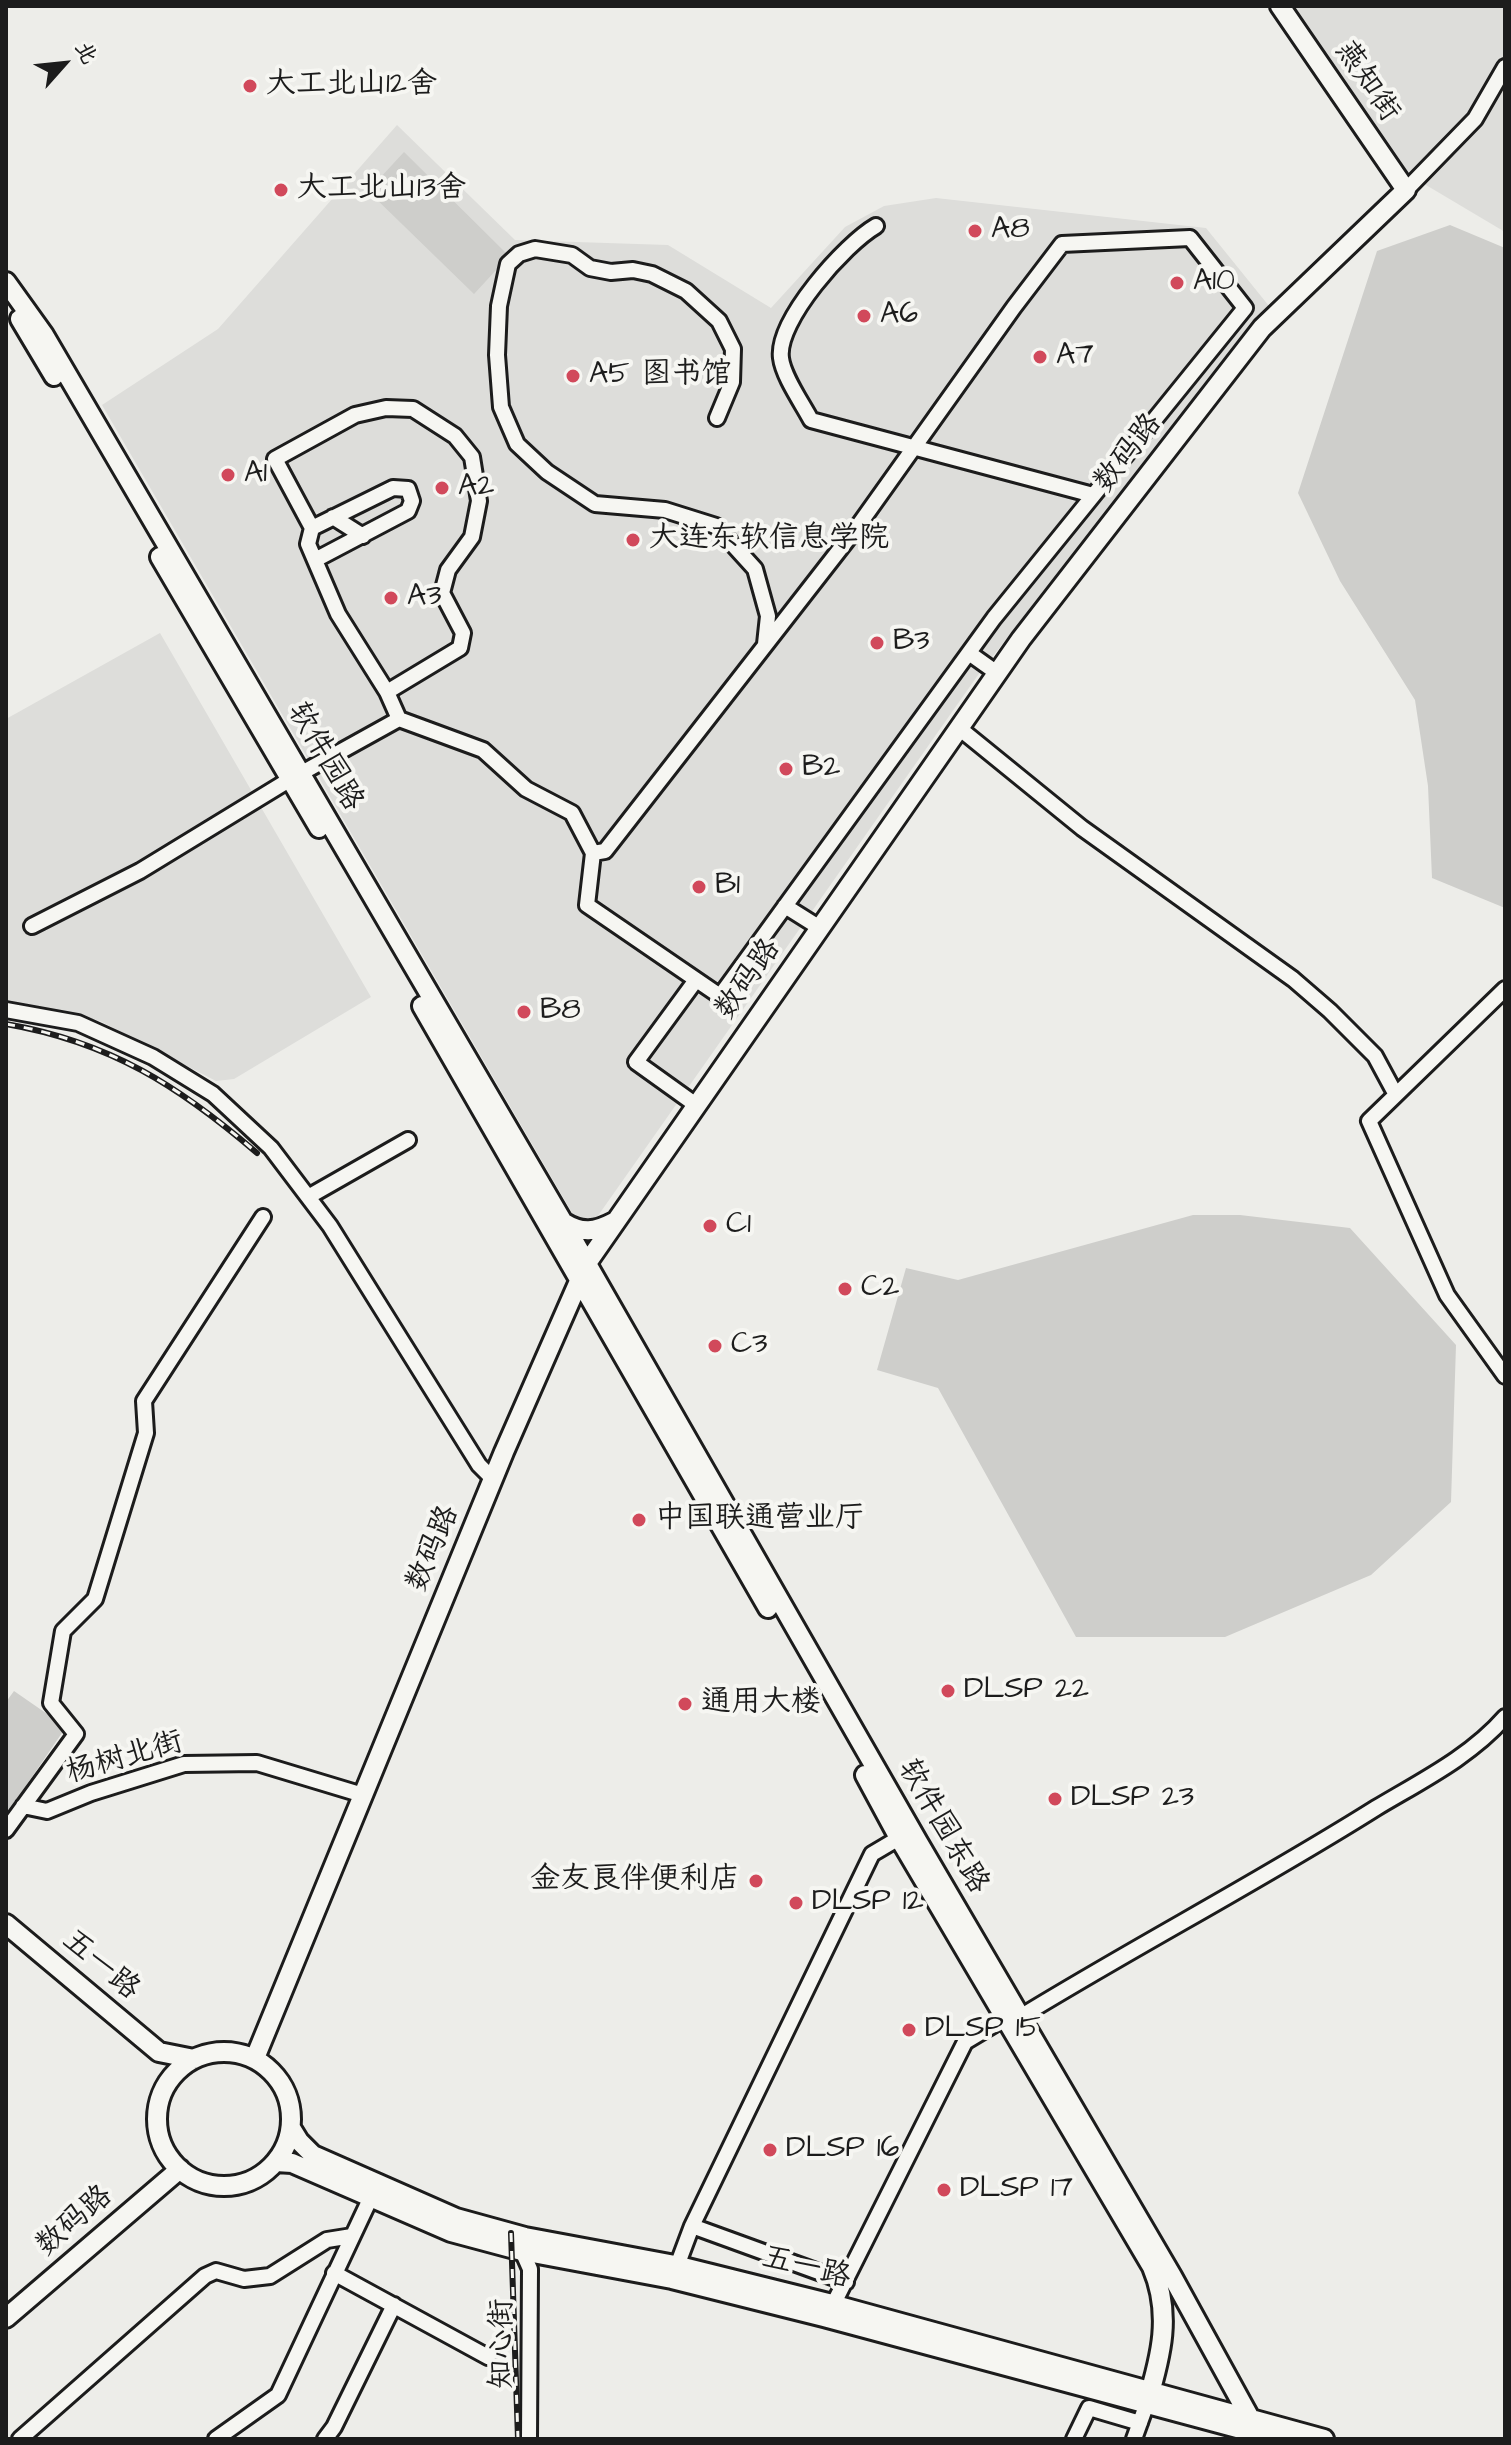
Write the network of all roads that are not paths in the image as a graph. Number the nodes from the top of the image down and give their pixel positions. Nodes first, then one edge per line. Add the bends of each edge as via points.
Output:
1 (1280, 6) edge
2 (1505, 67) edge
3 (1406, 190) junction
4 (876, 226) dead end
5 (6, 282) edge
6 (6, 300) edge
7 (717, 418) dead end
8 (913, 448) junction
9 (1093, 495) junction
10 (333, 517) junction
11 (312, 528) junction
12 (363, 536) junction
13 (315, 560) junction
14 (765, 644) junction
15 (969, 653) junction
16 (997, 673) junction
17 (387, 692) junction
18 (399, 719) junction
19 (959, 728) junction
20 (295, 776) junction
21 (593, 853) junction
22 (785, 906) junction
23 (32, 926) dead end
24 (820, 928) junction
25 (696, 980) junction
26 (1505, 989) edge
27 (6, 1010) edge
28 (1396, 1095) junction
29 (696, 1105) junction
30 (408, 1140) dead end
31 (308, 1197) junction
32 (263, 1217) dead end
33 (616, 1220) junction
34 (563, 1222) junction
35 (583, 1271) junction
36 (597, 1311) junction
37 (562, 1318) junction
38 (1505, 1376) edge
39 (493, 1479) junction
40 (1505, 1717) edge
41 (363, 1795) junction
42 (23, 1806) junction
43 (6, 1830) edge
44 (899, 1838) junction
45 (6, 1924) edge
46 (1012, 2020) junction
47 (159, 2052) junction
48 (255, 2058) junction
49 (194, 2059) junction
50 (166, 2085) junction
51 (291, 2128) junction
52 (276, 2162) junction
53 (176, 2164) junction
54 (371, 2197) junction
55 (692, 2226) junction
56 (352, 2236) junction
57 (522, 2251) junction
58 (674, 2272) junction
59 (334, 2273) junction
60 (846, 2282) junction
61 (6, 2302) edge
62 (394, 2305) junction
63 (829, 2311) junction
64 (6, 2318) edge
65 (488, 2357) dead end
66 (1149, 2397) junction
67 (1250, 2418) junction
68 (1140, 2423) junction
69 (20, 2439) edge
70 (216, 2439) edge
71 (325, 2439) edge
72 (529, 2439) edge
73 (1074, 2439) edge
74 (1134, 2439) edge
75 (1278, 2439) edge
76 (1324, 2439) edge

1 - 3 main road, 燕知街
2 - 3 street, 数码路 via 1475,119
3 - 16 main road, 数码路 via 1262,328
4 - 8 street via 857,237 810,292 783,334 781,363 811,420
5 - 20 main road, 软件园路 via 44,335
6 - 20 main road, 软件园路
7 - 14 street via 732,382 733,349 719,321 686,291 652,274 590,268 572,255 535,249 508,264 497,355 501,407 517,444 595,504 665,510 716,526 755,569 768,616
8 - 9 street
8 - 9 street via 1062,244 1190,238 1245,308
8 - 14 street
9 - 15 street
10 - 11 street
10 - 12 street
10 - 12 street via 393,488 408,489 408,511
11 - 13 street via 308,544
11 - 17 street via 275,459 355,415 413,409 455,436 472,457 479,501 472,537 448,570 442,593 463,633 460,648
12 - 13 street
13 - 17 street via 338,614
14 - 21 street via 605,851
15 - 16 street
15 - 22 street
16 - 19 main road, 数码路
17 - 18 street
18 - 20 street
18 - 21 street via 483,750 526,789 572,813
19 - 24 main road, 数码路
19 - 28 street via 1082,828 1293,979 1375,1056
20 - 23 street via 140,871
20 - 34 main road, 软件园路
20 - 35 main road, 软件园路 via 411,985
21 - 25 street via 587,905
22 - 24 street
22 - 25 street via 720,996
24 - 29 main road, 数码路
25 - 29 street via 636,1062
26 - 28 street
27 - 31 street via 78,1023 153,1057 213,1094 271,1148
28 - 38 street via 1369,1121 1447,1295
29 - 33 main road, 数码路
30 - 31 street
31 - 39 street via 479,1465
32 - 42 street via 144,1401 146,1433 95,1599 63,1631 51,1703 76,1734
33 - 34 main road via 588,1231
33 - 35 main road, 数码路
34 - 35 main road, 软件园路
35 - 36 main road, 软件园东路
35 - 37 main road, 数码路
35 - 46 main road, 软件园东路
36 - 37 main road via 583,1308
36 - 44 main road, 软件园东路
37 - 39 main road, 数码路
39 - 41 main road, 数码路
40 - 46 street via 1424,1781
41 - 42 street, 杨树北街 via 257,1763 184,1764 47,1811
41 - 48 main road, 数码路
42 - 43 street
44 - 46 main road, 软件园东路
44 - 55 street via 872,1854
45 - 47 main road, 五一路
46 - 60 street via 965,2042
46 - 66 main road, 软件园东路 via 1158,2282 1165,2313
46 - 67 main road, 软件园东路 via 1172,2276
47 - 49 main road
47 - 50 main road via 169,2074
48 - 49 main road via 221,2051
48 - 51 main road via 284,2088
49 - 50 main road
50 - 53 main road via 158,2127
51 - 52 main road
51 - 58 main road, 五一路 via 313,2155 456,2218
52 - 53 main road via 259,2177 237,2185 191,2178
52 - 54 main road, 五一路 via 292,2163
53 - 61 main road, 数码路
53 - 64 main road, 数码路
54 - 56 street
54 - 57 main road, 五一路 via 451,2232
55 - 58 street
55 - 60 street
56 - 59 street
56 - 69 street via 327,2240 270,2276 244,2279 216,2271 205,2276
57 - 58 main road, 五一路
57 - 72 street, 知心街 via 530,2269
58 - 63 main road, 五一路
59 - 62 street
59 - 70 street via 278,2395
60 - 63 street
62 - 65 street
62 - 71 street
63 - 66 main road, 五一路
66 - 67 main road, 五一路
66 - 68 street
66 - 75 main road, 五一路
67 - 76 main road, 五一路
68 - 73 street via 1089,2408
68 - 74 street

